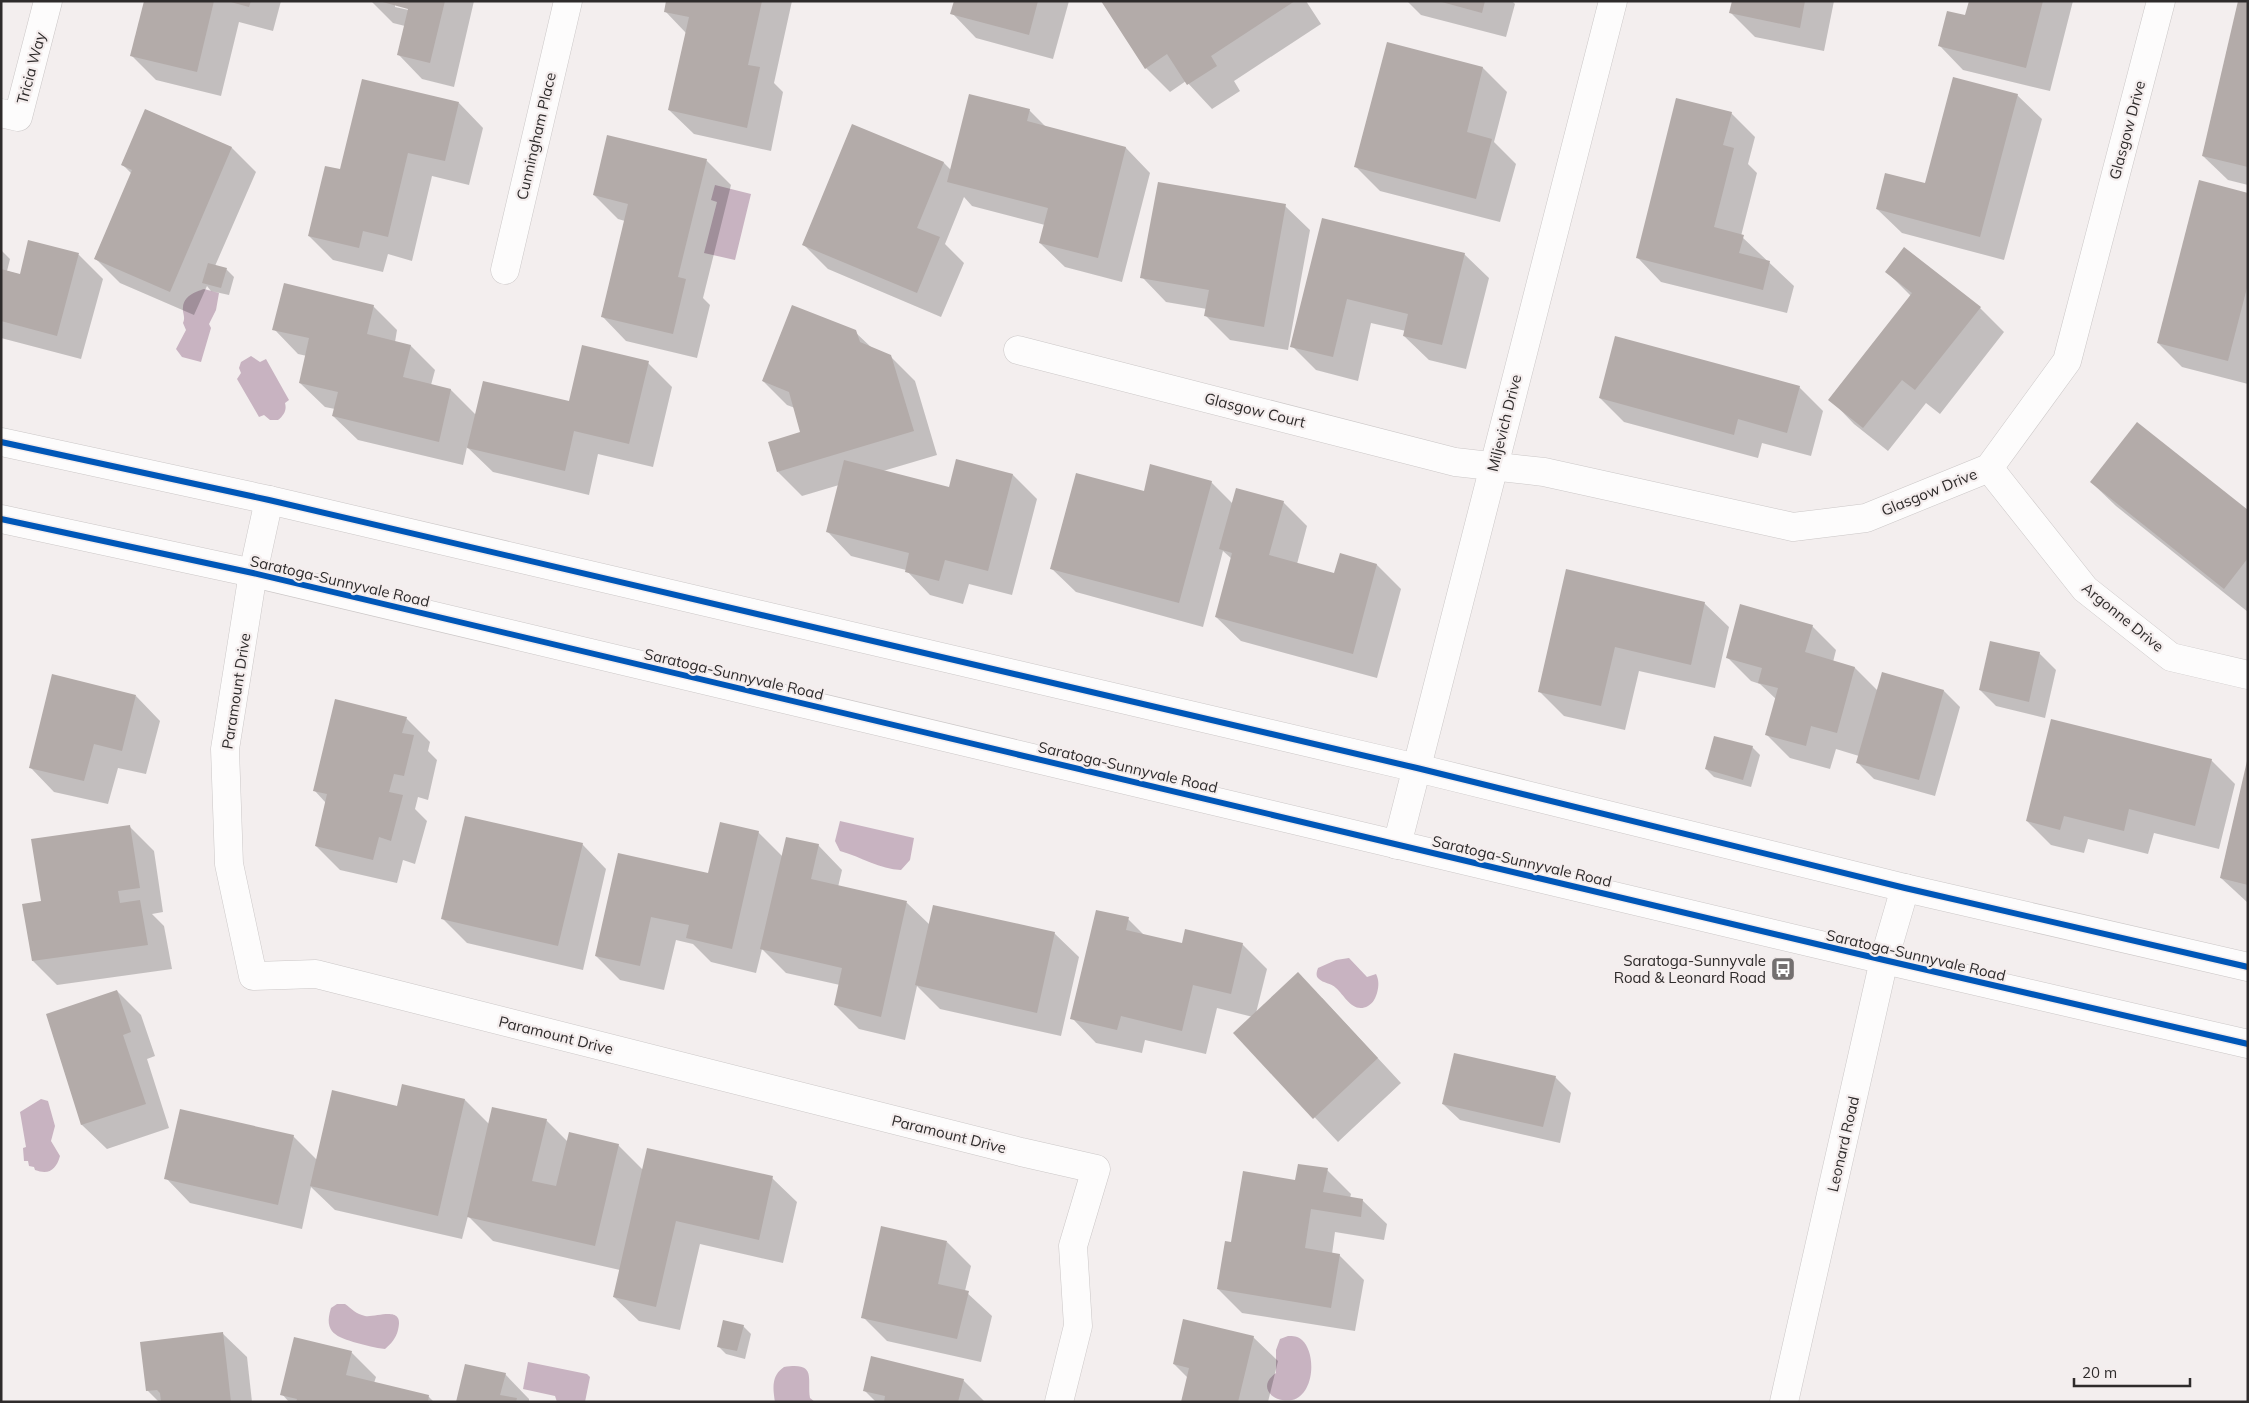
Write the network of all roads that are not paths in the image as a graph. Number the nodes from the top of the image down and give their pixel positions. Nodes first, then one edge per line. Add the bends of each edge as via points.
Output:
1 (48, 1) edge
2 (568, 1) edge
3 (1613, 1) edge
4 (2161, 1) edge
5 (1, 113) edge
6 (505, 270) dead end
7 (1018, 350) dead end
8 (1, 442) edge
9 (1493, 467) junction
10 (1989, 468) junction
11 (269, 500) junction
12 (1, 518) edge
13 (253, 573) junction
14 (2248, 674) edge
15 (1417, 768) junction
16 (1397, 845) junction
17 (1905, 888) junction
18 (1884, 960) junction
19 (2248, 967) edge
20 (2248, 1044) edge
21 (1059, 1402) edge
22 (1784, 1402) edge

1 - 5 street, Tricia Way via 18,117
2 - 6 street, Cunningham Place
3 - 9 street, Miljevich Drive
4 - 10 street, Glasgow Drive via 2067,361
7 - 9 street, Glasgow Court via 1455,462
8 - 11 street
9 - 10 street, Glasgow Drive via 1544,472 1793,527 1866,518
9 - 15 street, Miljevich Drive
10 - 14 street, Argonne Drive via 2085,589 2171,657
11 - 13 street, Paramount Drive
11 - 15 street
12 - 13 street, Saratoga-Sunnyvale Road
13 - 16 street, Saratoga-Sunnyvale Road
13 - 21 street, Paramount Drive via 225,749 229,864 253,976 316,974 1096,1169 1073,1246 1078,1326
15 - 16 street, Miljevich Drive
15 - 17 street
16 - 18 street, Saratoga-Sunnyvale Road
17 - 18 street, Leonard Road
17 - 19 street
18 - 20 street, Saratoga-Sunnyvale Road
18 - 22 street, Leonard Road

